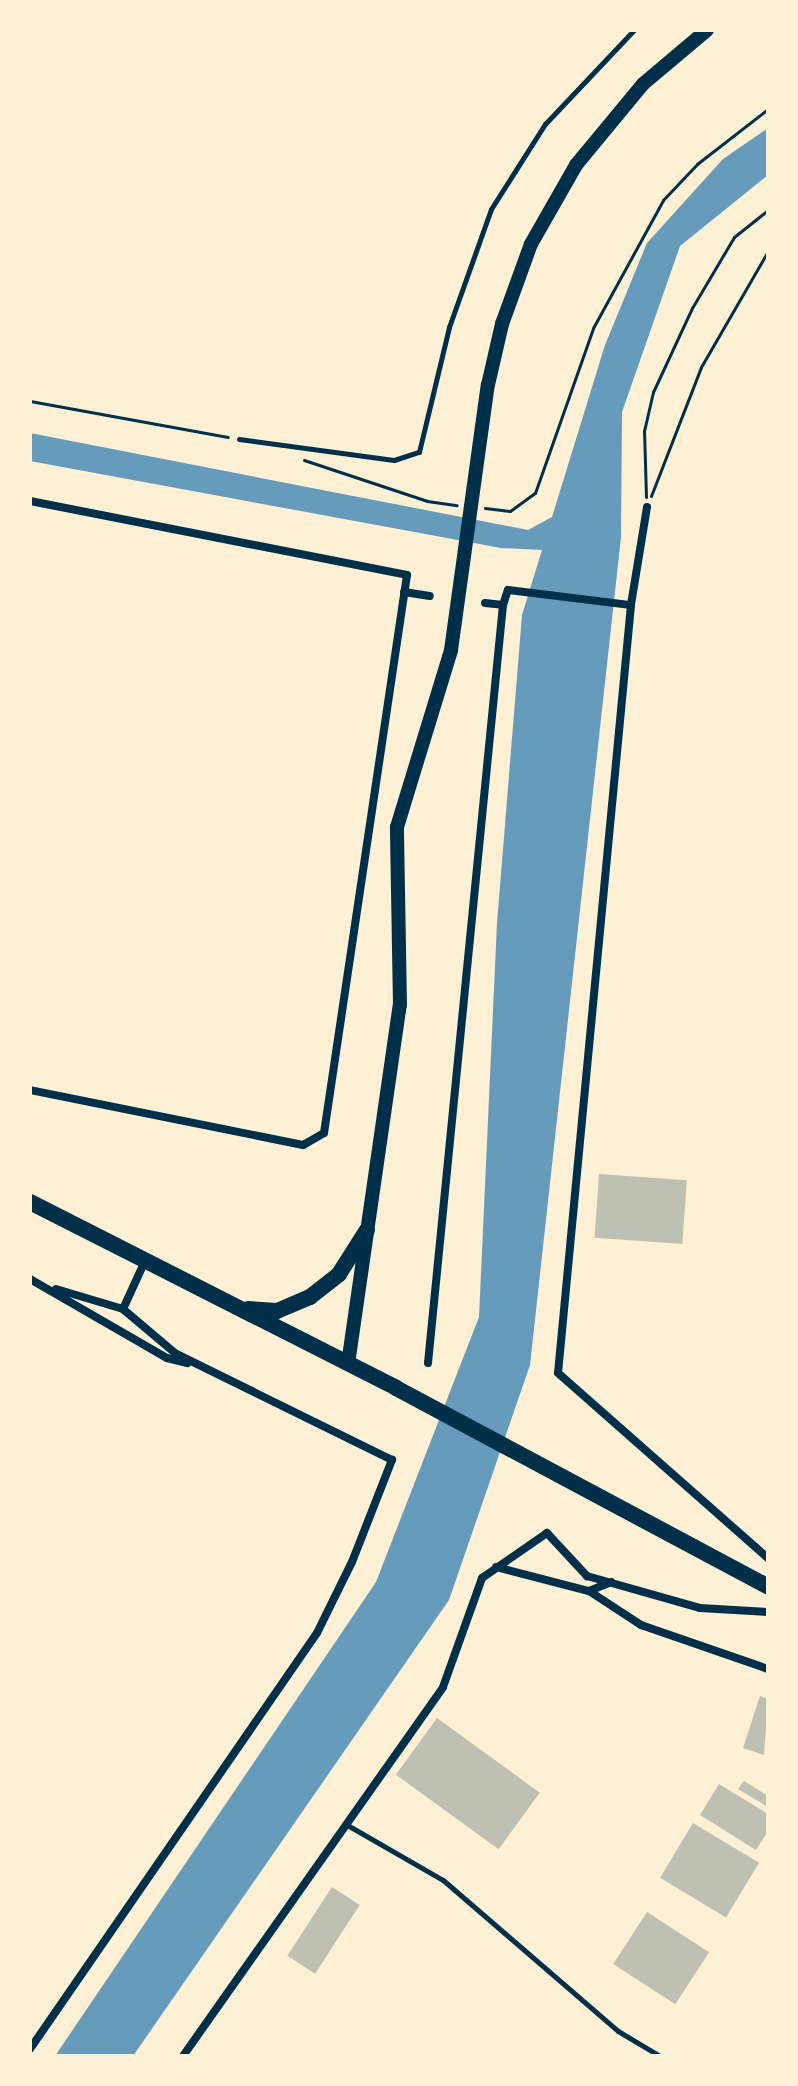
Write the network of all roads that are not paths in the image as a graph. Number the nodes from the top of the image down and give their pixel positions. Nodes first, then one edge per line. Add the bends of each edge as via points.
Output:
1 (634, 30) edge
2 (707, 30) edge
3 (239, 439) road end
4 (30, 501) edge
5 (647, 507) road end
6 (404, 592) junction
7 (430, 596) dead end
8 (485, 603) dead end
9 (503, 605) junction
10 (631, 605) junction
11 (30, 1090) edge
12 (30, 1202) edge
13 (367, 1230) junction
14 (145, 1261) junction
15 (30, 1279) edge
16 (43, 1286) junction
17 (236, 1307) junction
18 (123, 1309) junction
19 (428, 1363) dead end
20 (348, 1364) junction
21 (207, 1369) junction
22 (768, 1558) edge
23 (496, 1567) junction
24 (611, 1582) junction
25 (768, 1587) edge
26 (589, 1591) junction
27 (768, 1612) edge
28 (768, 1669) edge
29 (349, 1826) junction
30 (30, 2049) edge
31 (183, 2056) edge
32 (660, 2056) edge

1 - 3 lane via 545,124 491,209 449,327 419,452 394,460
2 - 13 street via 617,111 544,217 502,324 451,650 397,827 400,1005
4 - 6 street via 407,575
5 - 10 street
6 - 7 street
6 - 11 street via 324,1133 303,1145
8 - 9 street
9 - 10 street via 508,590
9 - 19 street
10 - 22 street via 558,1373
12 - 14 main road
13 - 17 main road via 339,1274 310,1297 277,1311
13 - 20 street
14 - 17 main road
14 - 18 street
15 - 16 street
16 - 18 street
16 - 21 street via 167,1358
17 - 20 main road
18 - 21 street via 175,1353
20 - 25 main road
21 - 30 street via 392,1460 317,1633
23 - 24 street via 547,1533 587,1576
23 - 26 street
23 - 29 street via 482,1578 443,1687
24 - 26 street
24 - 27 street via 700,1608
26 - 28 street via 641,1625
29 - 31 street
29 - 32 lane via 443,1880 618,2031

